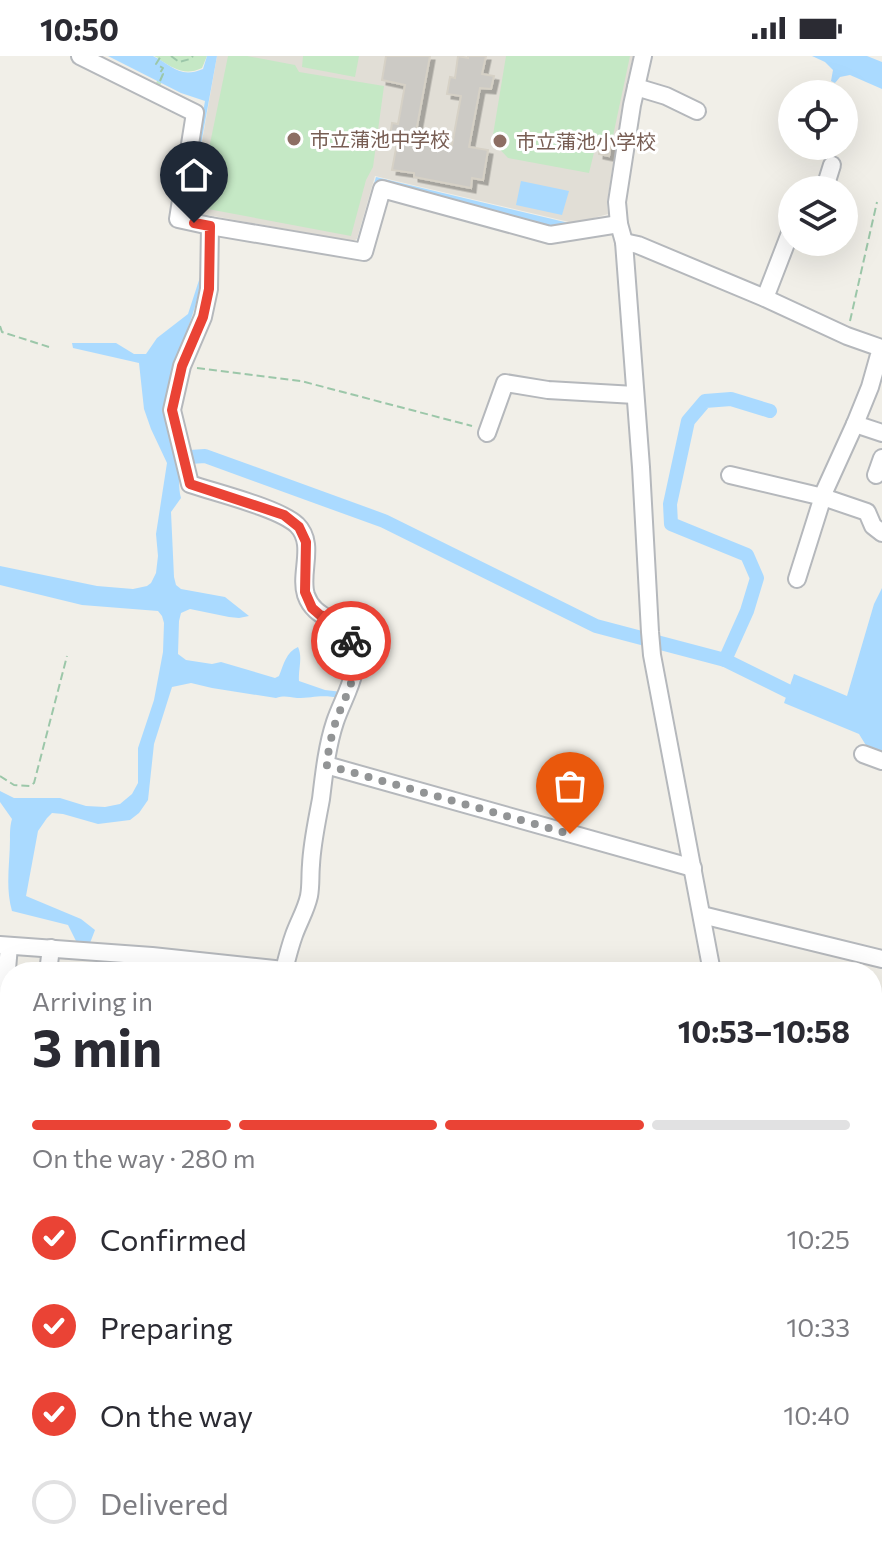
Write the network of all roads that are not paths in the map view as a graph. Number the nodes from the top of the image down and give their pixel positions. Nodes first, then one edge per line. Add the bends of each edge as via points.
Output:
1 (80, 56) edge
2 (643, 56) edge
3 (636, 87) junction
4 (697, 111) dead end
5 (832, 165) dead end
6 (829, 176) edge
7 (619, 224) junction
8 (210, 226) junction
9 (624, 242) junction
10 (781, 256) edge
11 (765, 298) junction
12 (882, 348) edge
13 (635, 395) junction
14 (855, 424) junction
15 (488, 431) road end
16 (882, 433) edge
17 (882, 458) edge
18 (730, 475) dead end
19 (876, 475) dead end
20 (823, 497) junction
21 (882, 533) edge
22 (797, 579) dead end
23 (863, 754) dead end
24 (882, 761) edge
25 (326, 765) junction
26 (693, 868) junction
27 (702, 915) junction
28 (4, 946) edge
29 (51, 948) junction
30 (882, 959) edge
31 (49, 962) edge
32 (205, 962) edge
33 (286, 962) edge
34 (710, 962) edge

1 - 8 street via 195,113 178,219
2 - 3 street
3 - 4 street
3 - 7 street via 617,202
5 - 6 street
7 - 8 street via 550,235 382,189 364,252
7 - 9 street
8 - 25 street via 209,289 172,410 190,484 284,515 299,527 306,542 305,592 312,608 351,641 356,663 352,684 335,723
9 - 11 street
9 - 13 street
10 - 11 street
11 - 12 street
12 - 14 street
13 - 15 street via 505,383
13 - 26 street via 652,655
14 - 16 street
14 - 20 street
17 - 19 street
18 - 20 street
20 - 21 street via 867,512
20 - 22 street
23 - 24 street
25 - 26 street
25 - 33 street via 310,892
26 - 27 street
27 - 30 street
27 - 34 street
28 - 29 street
29 - 31 street
29 - 32 street

